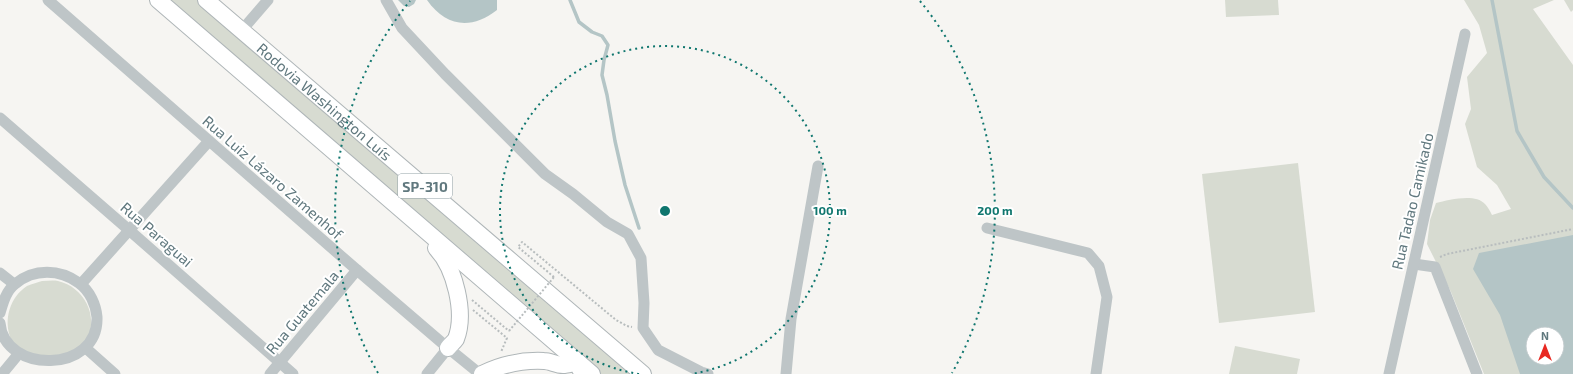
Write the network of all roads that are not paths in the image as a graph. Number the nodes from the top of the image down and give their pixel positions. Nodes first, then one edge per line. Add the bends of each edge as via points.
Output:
1 (48, 0) edge
2 (158, 0) edge
3 (206, 0) edge
4 (268, 0) edge
5 (386, 0) edge
6 (242, 30) junction
7 (1465, 34) dead end
8 (0, 118) edge
9 (209, 141) junction
10 (818, 166) dead end
11 (401, 210) junction
12 (987, 228) dead end
13 (129, 230) junction
14 (1414, 264) junction
15 (358, 270) junction
16 (0, 273) edge
17 (14, 284) junction
18 (81, 284) junction
19 (561, 302) junction
20 (0, 313) edge
21 (0, 323) edge
22 (448, 348) junction
23 (88, 350) junction
24 (16, 356) junction
25 (280, 363) junction
26 (579, 368) edge
27 (2, 374) edge
28 (115, 374) edge
29 (270, 374) edge
30 (293, 374) edge
31 (427, 374) edge
32 (481, 374) edge
33 (592, 374) edge
34 (643, 374) edge
35 (655, 374) edge
36 (708, 374) edge
37 (786, 374) edge
38 (1096, 374) edge
39 (1389, 374) edge
40 (1477, 374) edge

1 - 9 street, Rua Luiz Lázaro Zamenhof
2 - 11 highway, Rodovia Washington Luís / SP-310
3 - 6 highway, Rodovia Washington Luís / SP-310
4 - 6 street
5 - 36 street via 402,28 545,174 607,222 628,234 641,258 643,328 658,350
6 - 19 highway, Rodovia Washington Luís / SP-310
7 - 14 street, Rua Tadao Camikado
8 - 13 street, Rua Paraguai
9 - 13 street
9 - 15 street, Rua Luiz Lázaro Zamenhof
10 - 37 street via 791,319
11 - 22 highway via 442,254 455,283 458,325 455,340
11 - 26 highway, Rodovia Washington Luís / SP-310
12 - 38 street via 1088,253 1099,266 1107,297
13 - 18 street
13 - 25 street, Rua Paraguai
14 - 39 street, Rua Tadao Camikado
14 - 40 street via 1435,267
15 - 22 street, Rua Luiz Lázaro Zamenhof
15 - 25 street, Rua Guatemala
16 - 17 street
17 - 18 street via 38,272 54,272 68,276
17 - 20 street via 4,300
18 - 23 street via 91,296 96,310 97,326
19 - 34 highway, Rodovia Washington Luís / SP-310
19 - 35 highway
21 - 24 street via 6,345
22 - 31 street
22 - 32 street, Rua Luiz Lázaro Zamenhof
23 - 24 street via 72,362 58,368 43,369 28,365
23 - 28 street
24 - 27 street
25 - 29 street, Rua Guatemala
25 - 30 street, Rua Paraguai
26 - 32 highway via 547,361 522,361
26 - 33 highway, Rodovia Washington Luís / SP-310

